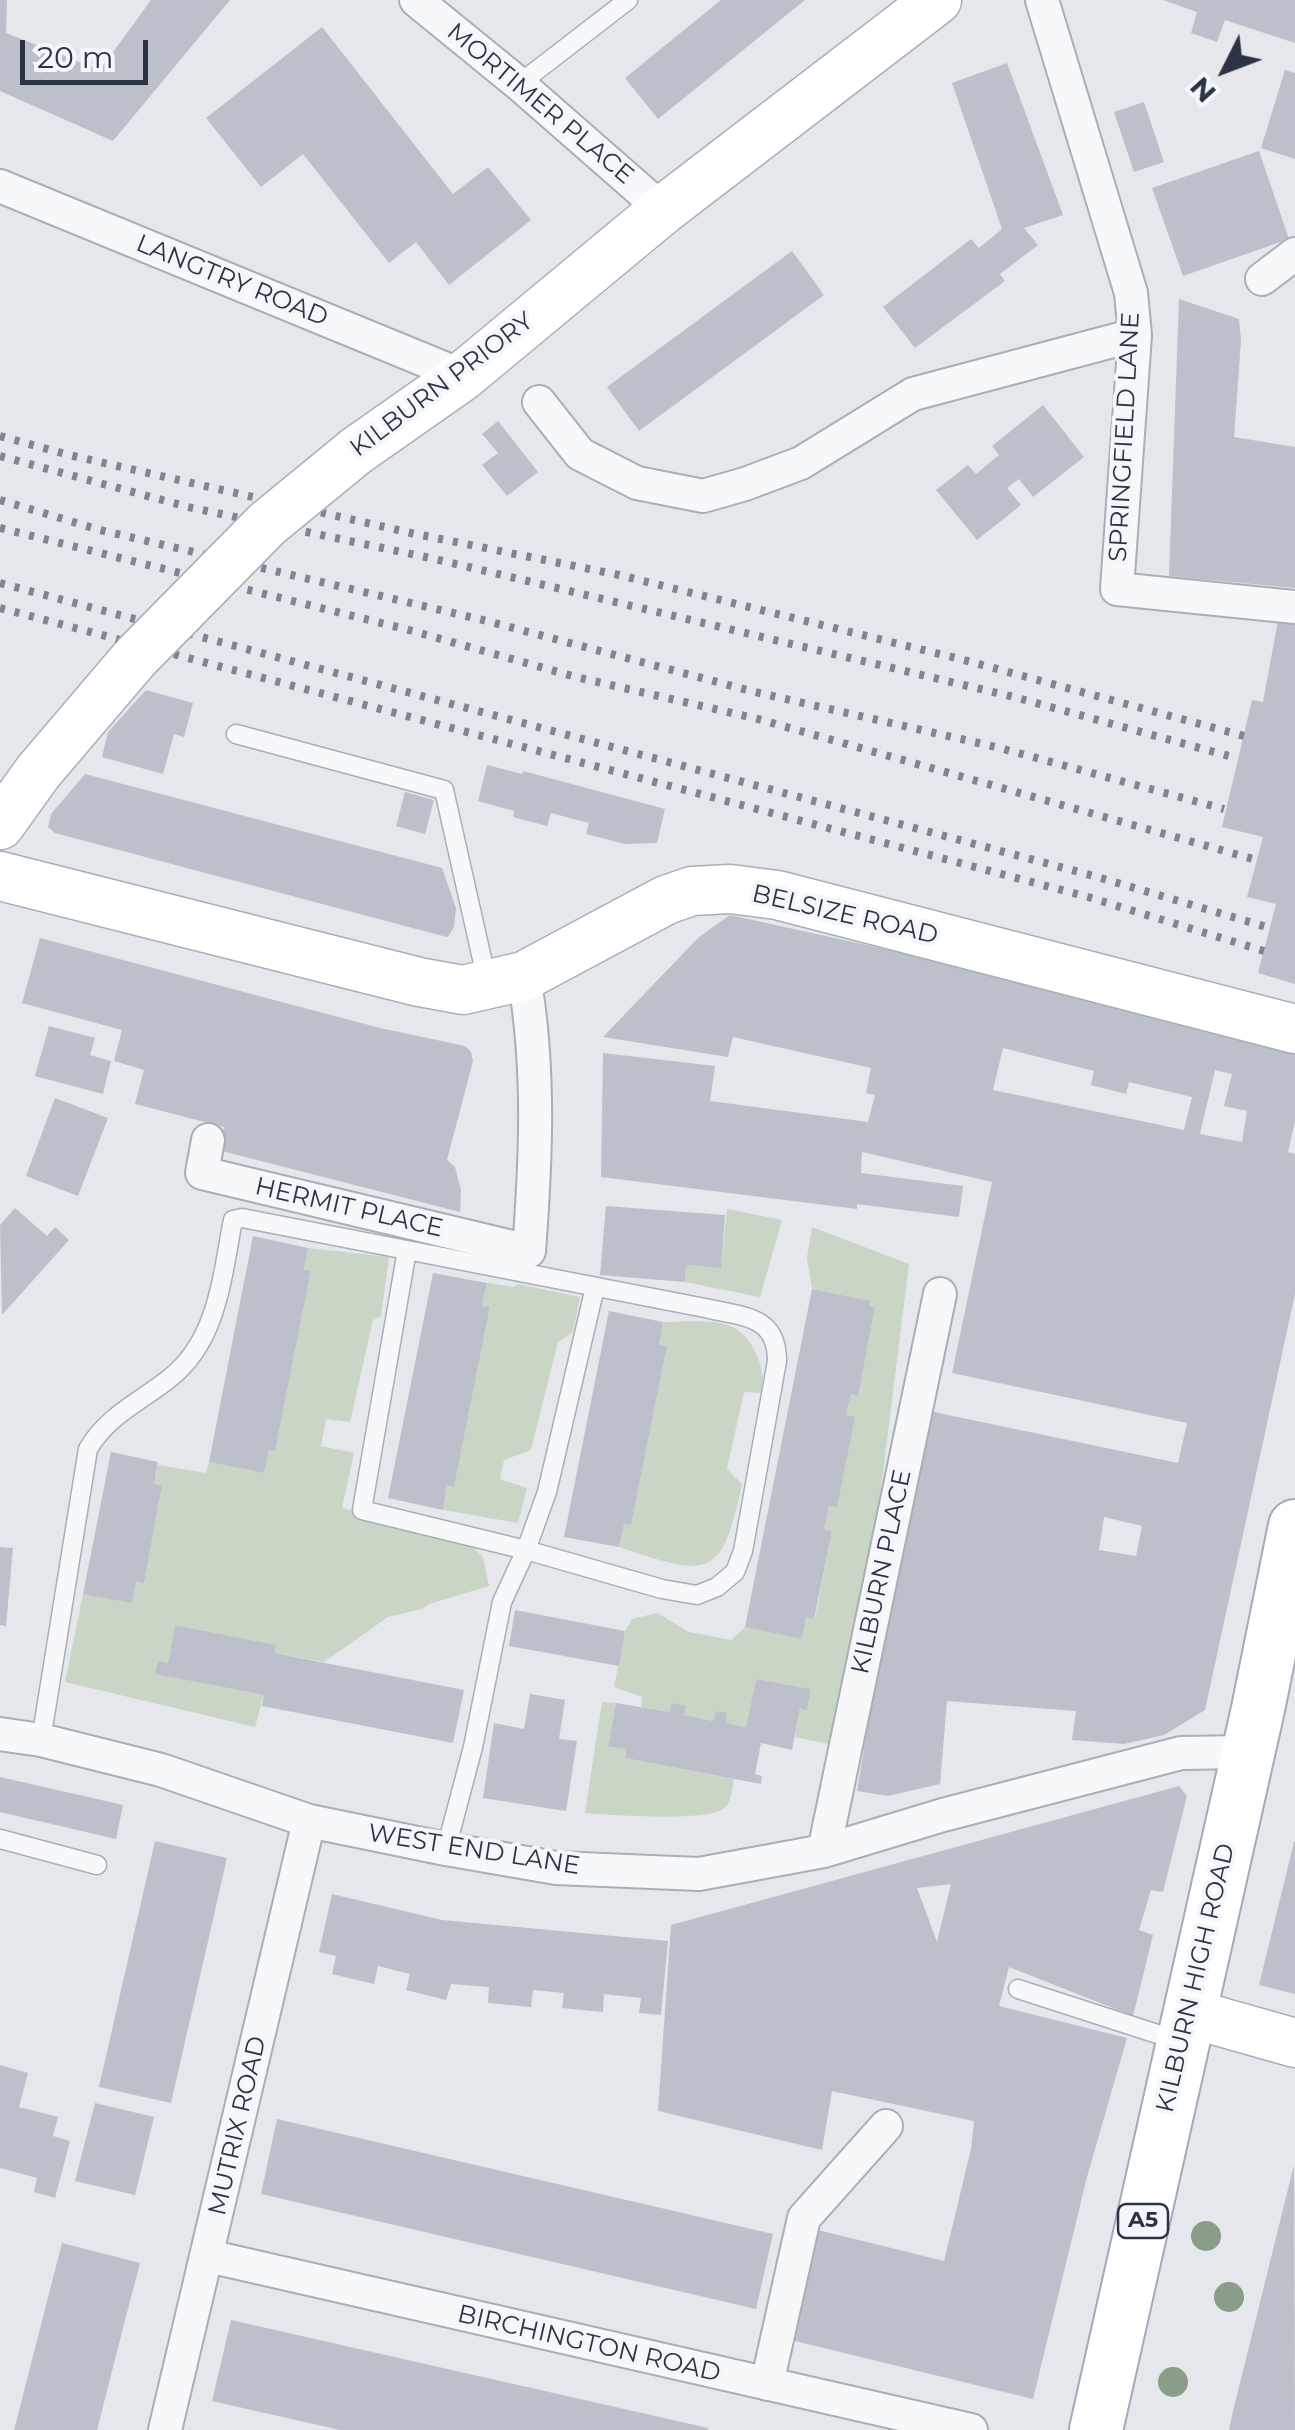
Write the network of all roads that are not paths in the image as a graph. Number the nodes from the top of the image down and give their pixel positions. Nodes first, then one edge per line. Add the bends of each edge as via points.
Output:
1 (416, 0) edge
2 (628, 0) edge
3 (937, 0) edge
4 (1042, 0) edge
5 (520, 84) junction
6 (0, 186) edge
7 (663, 210) junction
8 (1295, 254) edge
9 (1262, 279) dead end
10 (1135, 336) junction
11 (463, 376) junction
12 (539, 402) dead end
13 (1295, 607) edge
14 (236, 734) dead end
15 (0, 825) edge
16 (0, 876) edge
17 (506, 981) junction
18 (1295, 1029) edge
19 (208, 1140) dead end
20 (407, 1250) junction
21 (595, 1286) junction
22 (940, 1294) dead end
23 (1295, 1526) edge
24 (526, 1550) junction
25 (0, 1734) edge
26 (41, 1740) junction
27 (1247, 1752) junction
28 (309, 1821) junction
29 (0, 1839) edge
30 (446, 1849) junction
31 (824, 1851) junction
32 (97, 1865) dead end
33 (1018, 1989) dead end
34 (1186, 2028) junction
35 (1295, 2043) edge
36 (886, 2126) dead end
37 (208, 2256) junction
38 (768, 2384) junction
39 (166, 2430) edge
40 (971, 2430) edge
41 (1096, 2430) edge

1 - 5 street, MORTIMER PLACE
2 - 5 lane
3 - 7 main road, KILBURN PRIORY
4 - 10 street, SPRINGFIELD LANE via 1131,293
5 - 7 street, MORTIMER PLACE
6 - 11 street, LANGTRY ROAD
7 - 11 main road, KILBURN PRIORY
8 - 9 street
10 - 12 street via 913,394 801,463 702,496 637,484 580,454
10 - 13 street, SPRINGFIELD LANE via 1117,590
11 - 15 main road, KILBURN PRIORY, bridge via 356,450 268,524 135,658
14 - 17 lane via 444,790
16 - 17 main road, BELSIZE ROAD via 419,982 463,990
17 - 18 main road, BELSIZE ROAD via 666,900 730,889 776,895
17 - 19 street, HERMIT PLACE via 535,1055 529,1250 202,1173
20 - 21 lane
20 - 24 lane via 362,1510
20 - 26 lane via 233,1220 213,1316 198,1348 174,1375 100,1428 88,1449
21 - 24 lane via 547,1492
21 - 24 lane via 750,1318 777,1340 743,1551 735,1572 697,1595
22 - 31 street, KILBURN PLACE
23 - 27 main road, KILBURN HIGH ROAD / A5
24 - 30 lane via 502,1602
25 - 26 street, WEST END LANE
26 - 28 street, WEST END LANE via 160,1770
27 - 31 street, WEST END LANE via 1181,1753
27 - 34 main road, KILBURN HIGH ROAD / A5
28 - 30 street, WEST END LANE
28 - 37 street, MUTRIX ROAD
29 - 32 lane
30 - 31 street, WEST END LANE via 556,1868 698,1874
33 - 34 lane
34 - 35 main road
34 - 41 main road, KILBURN HIGH ROAD / A5
36 - 38 street via 804,2218
37 - 38 street, BIRCHINGTON ROAD
37 - 39 street, MUTRIX ROAD
38 - 40 street, BIRCHINGTON ROAD

